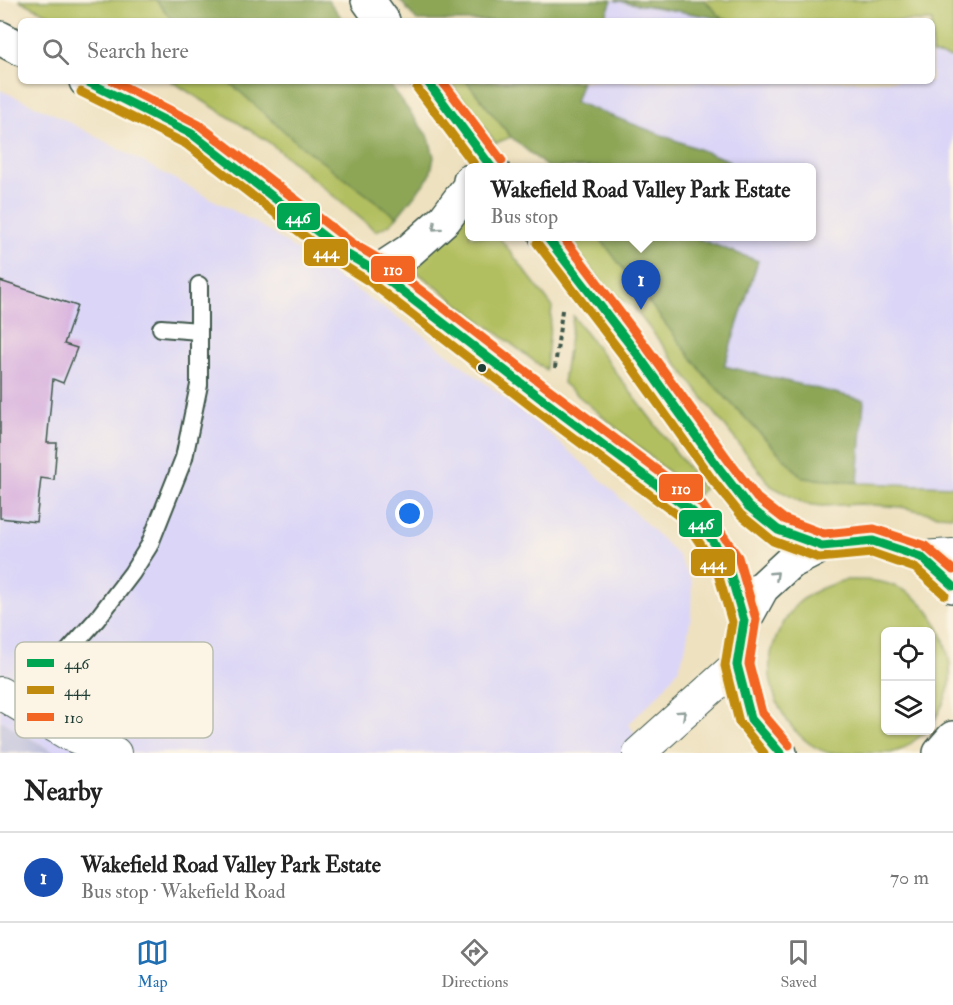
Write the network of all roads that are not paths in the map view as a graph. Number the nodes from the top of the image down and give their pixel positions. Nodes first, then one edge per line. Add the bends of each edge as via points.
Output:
1 (368, 0) edge
2 (382, 18) edge
3 (0, 38) edge
4 (18, 47) edge
5 (92, 84) edge
6 (429, 84) edge
7 (480, 161) edge
8 (465, 192) edge
9 (549, 241) edge
10 (377, 273) junction
11 (199, 285) dead end
12 (161, 328) dead end
13 (199, 331) junction
14 (822, 546) junction
15 (953, 555) edge
16 (921, 557) junction
17 (953, 586) edge
18 (744, 621) junction
19 (73, 642) edge
20 (736, 664) junction
21 (78, 738) edge
22 (953, 738) edge
23 (115, 753) edge
24 (639, 753) edge
25 (780, 753) edge
26 (940, 753) edge

1 - 2 main road
3 - 4 main road
5 - 10 main road via 192,134 345,253
6 - 7 main road
8 -> 10 main road via 445,219
9 - 14 main road via 748,506 778,530
10 - 18 main road via 693,512 727,562
11 - 13 lane
12 - 13 lane
13 - 19 lane via 199,385 184,458 149,546 98,619
14 - 16 main road via 873,541
18 -> 14 main road via 762,588 789,563
15 - 16 street
16 - 17 main road
18 - 20 main road
24 -> 20 street
20 - 25 main road via 751,719
21 - 23 street
22 - 26 main road

